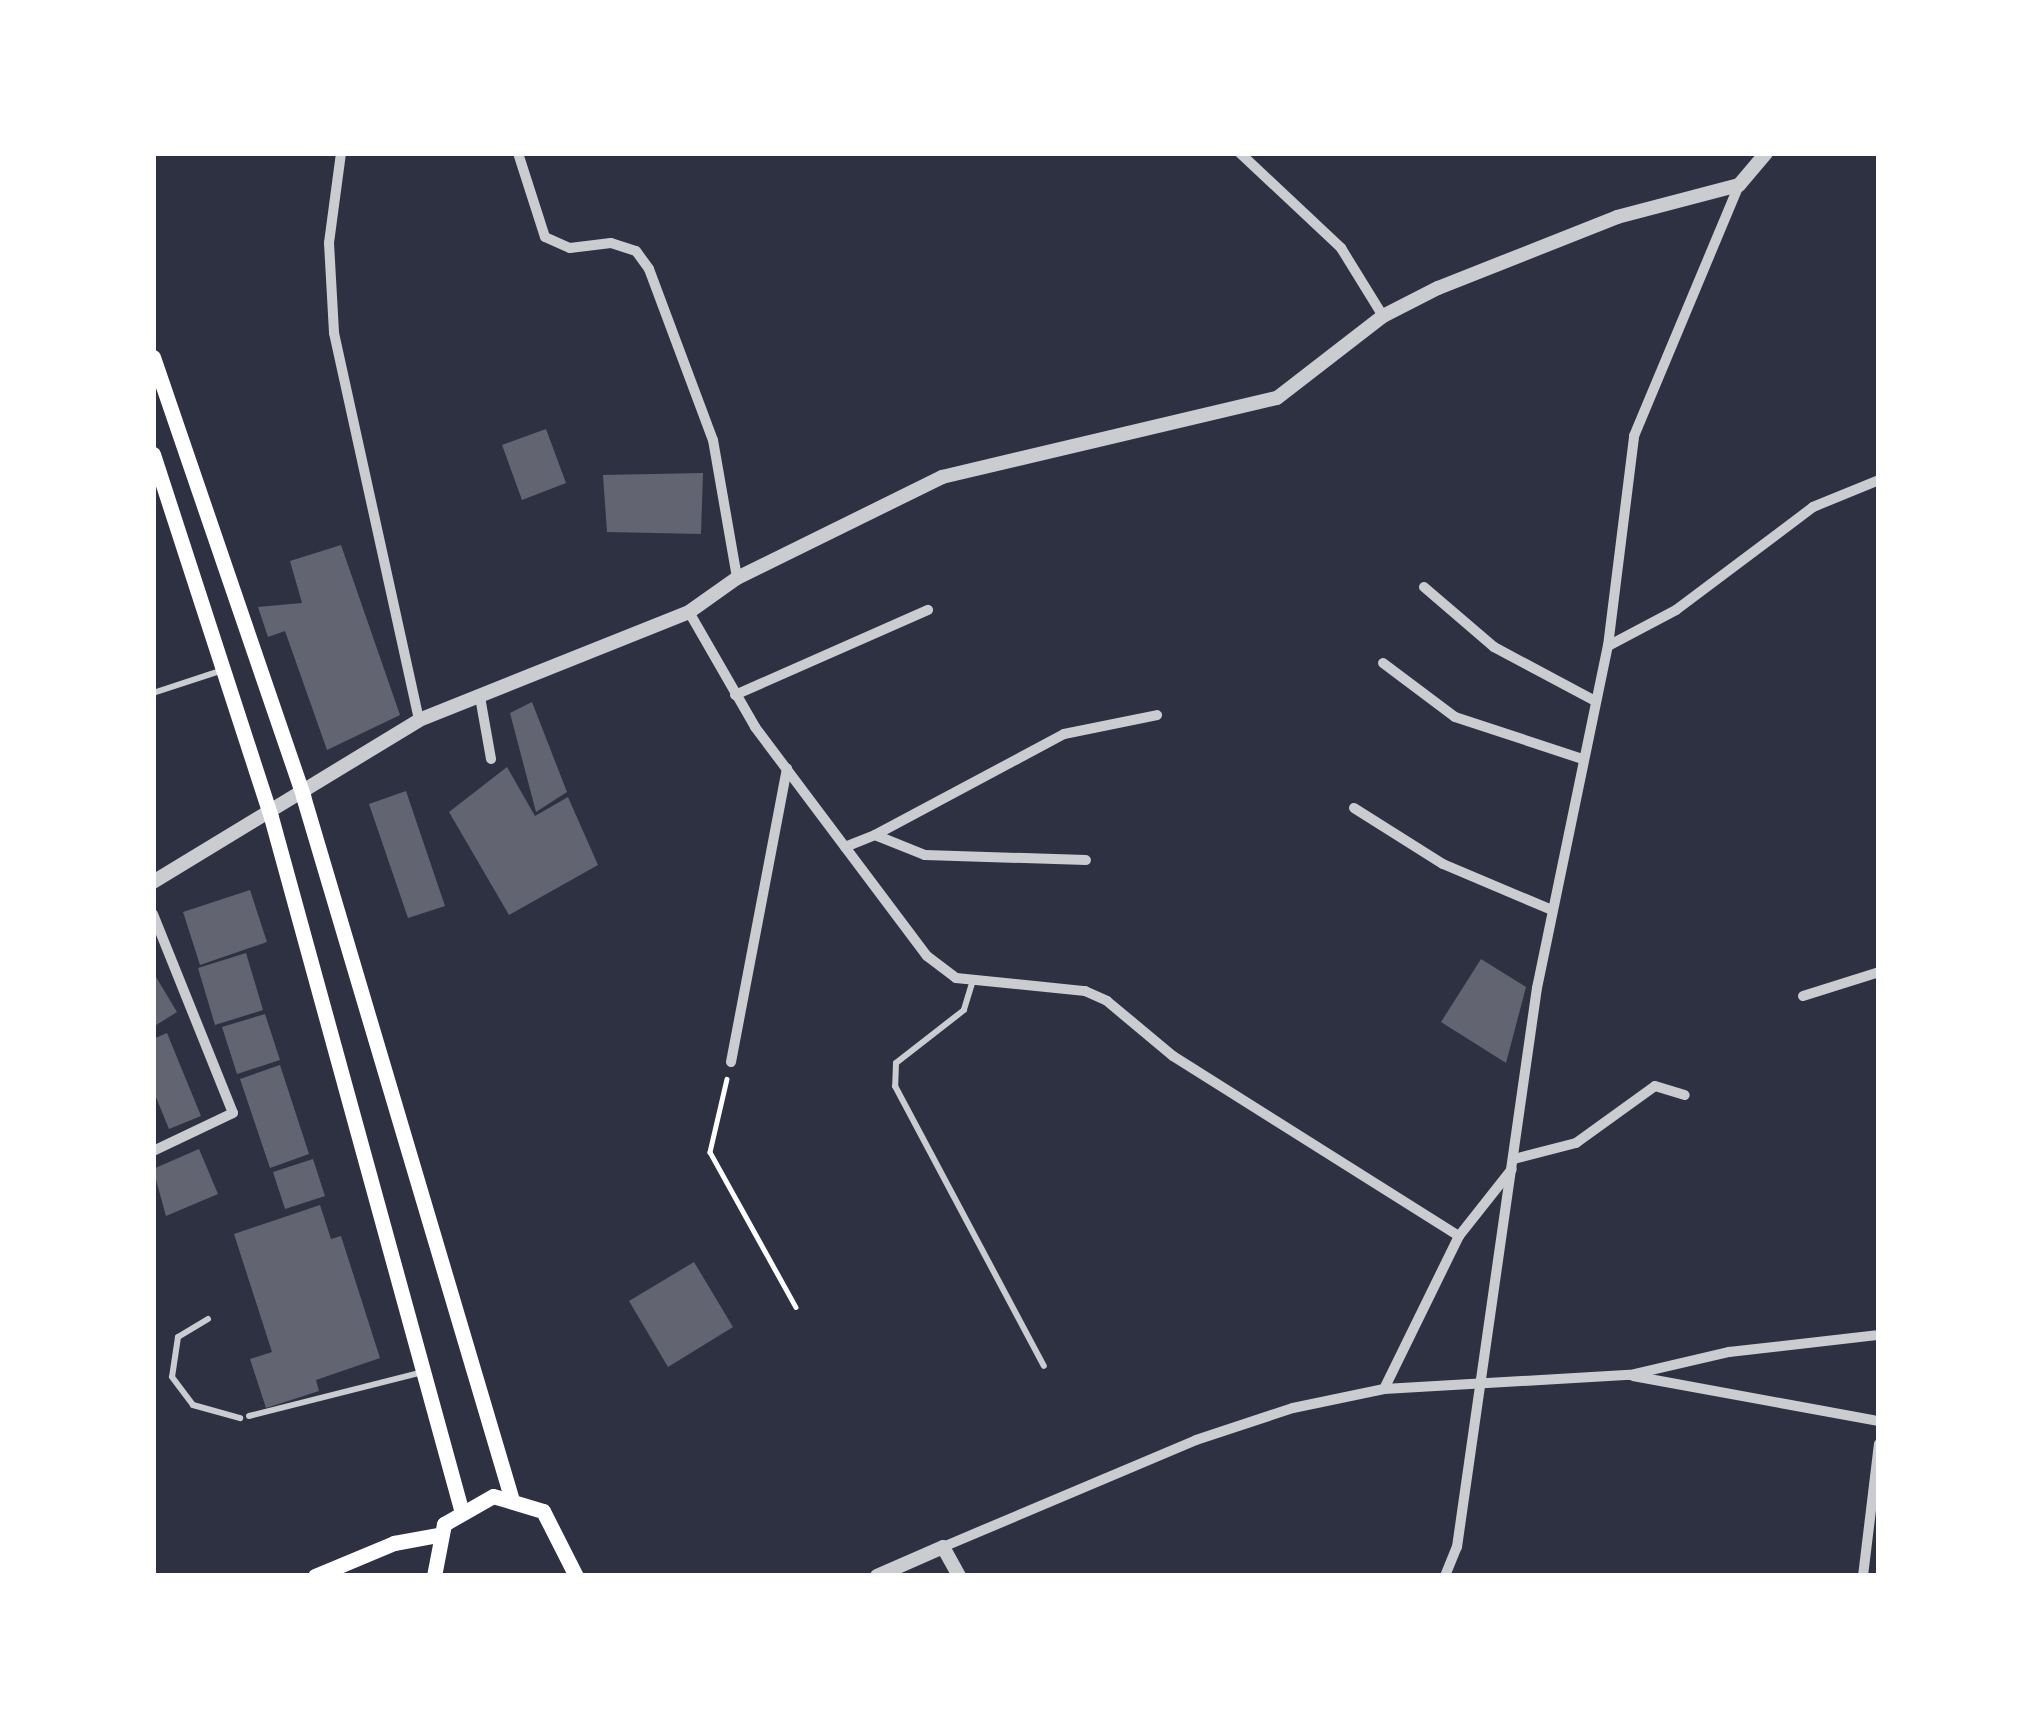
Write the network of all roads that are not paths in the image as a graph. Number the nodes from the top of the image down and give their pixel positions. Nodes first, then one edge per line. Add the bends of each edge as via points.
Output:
1 (340, 153) edge
2 (518, 153) edge
3 (1240, 153) edge
4 (1766, 153) edge
5 (1739, 185) junction
6 (1383, 316) junction
7 (153, 357) edge
8 (153, 454) edge
9 (1879, 480) edge
10 (736, 578) junction
11 (1424, 586) dead end
12 (928, 610) dead end
13 (688, 612) junction
14 (1608, 646) junction
15 (1383, 663) dead end
16 (223, 670) junction
17 (153, 694) edge
18 (735, 695) junction
19 (480, 698) junction
20 (1595, 701) junction
21 (1156, 715) dead end
22 (419, 720) junction
23 (491, 759) dead end
24 (1583, 759) junction
25 (788, 768) junction
26 (303, 796) junction
27 (1354, 808) dead end
28 (271, 817) junction
29 (875, 835) junction
30 (845, 847) junction
31 (1086, 860) dead end
32 (153, 882) edge
33 (1552, 910) junction
34 (153, 914) edge
35 (1879, 972) edge
36 (973, 980) junction
37 (1803, 996) dead end
38 (731, 1062) road end
39 (1685, 1096) dead end
40 (153, 1151) edge
41 (1513, 1164) junction
42 (1459, 1236) junction
43 (208, 1319) dead end
44 (1879, 1335) edge
45 (1044, 1366) dead end
46 (426, 1371) junction
47 (1630, 1375) junction
48 (1480, 1383) junction
49 (1384, 1389) junction
50 (1879, 1421) edge
51 (1879, 1444) edge
52 (511, 1497) junction
53 (460, 1509) junction
54 (438, 1534) junction
55 (943, 1547) junction
56 (316, 1576) edge
57 (434, 1576) edge
58 (575, 1576) edge
59 (877, 1576) edge
60 (959, 1576) edge
61 (1445, 1576) edge
62 (1863, 1576) edge

1 - 22 street via 329,243 334,333
2 - 10 street via 544,237 569,248 611,243 636,251 649,269 713,440
3 - 6 street via 1341,248
4 - 5 street
5 - 6 street via 1508,256
5 - 14 street via 1634,436
6 - 10 street via 1277,398 942,477
7 - 26 main road
8 - 16 main road
9 - 14 street via 1813,508 1676,610
10 - 13 street
11 - 20 street via 1494,647
12 - 18 street
13 - 18 street
13 - 19 street
14 - 20 street
15 - 24 street via 1455,717
16 - 17 lane
16 - 28 main road
18 - 25 street
19 - 22 street
19 - 23 street
20 - 24 street
21 - 29 street via 1064,734
22 - 26 street
24 - 33 street
25 - 30 street
25 - 38 street
26 - 28 street
26 - 52 main road
27 - 33 street via 1443,864
28 - 32 street
28 - 46 main road
29 - 30 street
29 - 31 street via 926,855
30 - 36 street via 927,956 956,978
33 - 41 street
34 - 40 street via 232,1113
35 - 37 street
36 - 42 street via 1085,991 1107,1001 1172,1056
36 - 45 lane via 964,1010 896,1063 896,1086
39 - 41 street via 1654,1086 1631,1096 1588,1137
41 - 42 street
41 - 48 street
42 - 49 street
43 - 46 lane via 178,1337 172,1377 193,1405 244,1417
44 - 47 street via 1730,1352
46 - 53 main road
47 - 48 street
47 - 50 street
48 - 49 street
48 - 61 street
49 - 55 street via 1196,1440
51 - 62 street
52 - 53 main road
52 - 58 main road via 555,1524
53 - 54 main road
54 - 56 main road
54 - 57 main road
55 - 59 street
55 - 60 street

